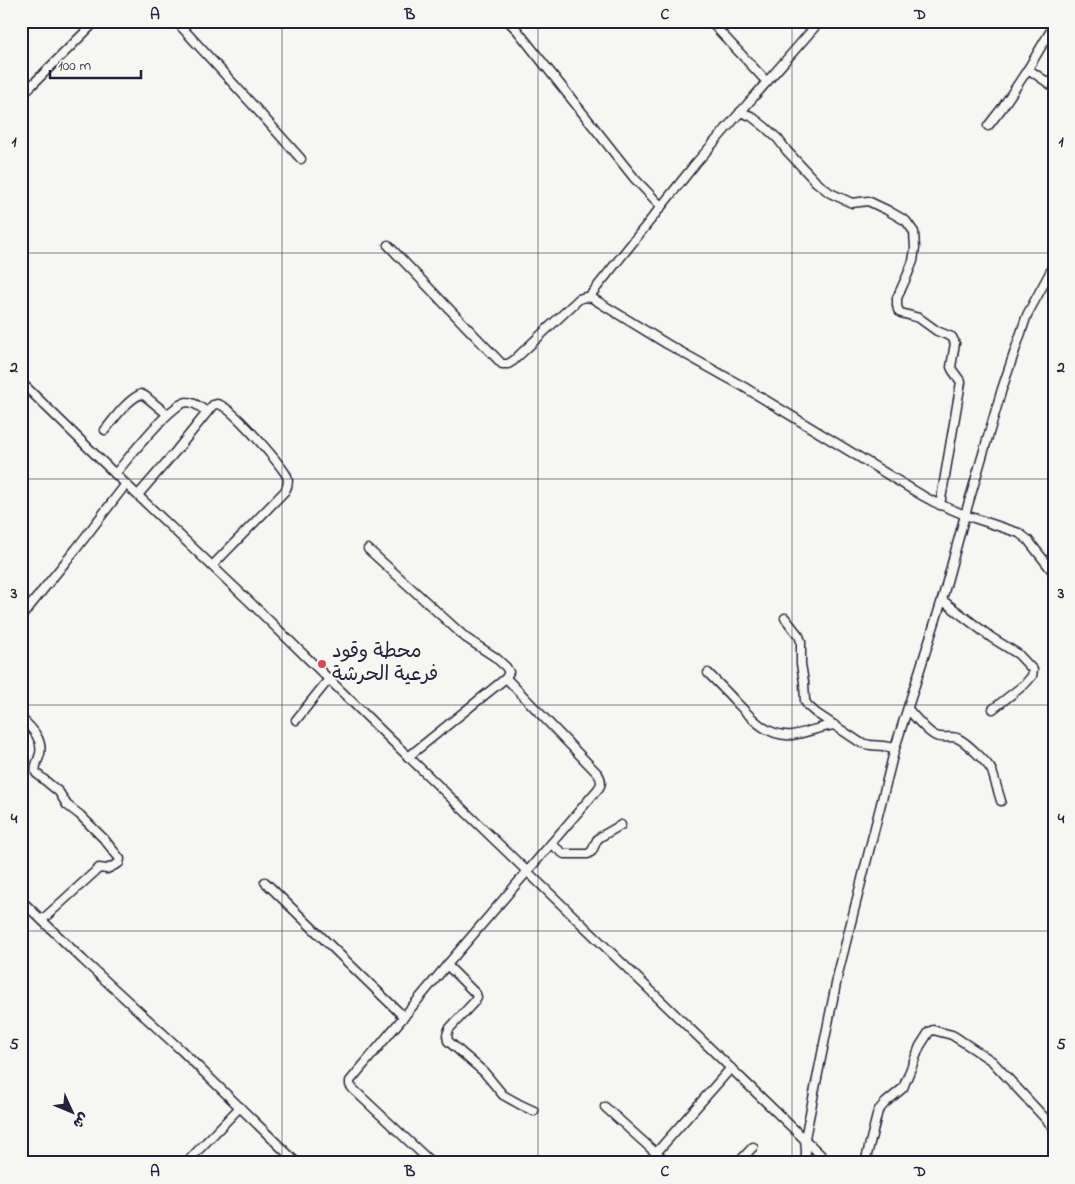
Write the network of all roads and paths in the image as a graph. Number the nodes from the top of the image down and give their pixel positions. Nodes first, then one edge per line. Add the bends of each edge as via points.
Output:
1 (96, 21) edge
2 (176, 21) edge
3 (508, 21) edge
4 (710, 21) edge
5 (820, 21) edge
6 (1054, 25) edge
7 (1028, 69) junction
8 (767, 82) junction
9 (1054, 87) edge
10 (21, 96) edge
11 (740, 112) junction
12 (988, 126) dead end
13 (301, 159) dead end
14 (661, 206) junction
15 (388, 245) dead end
16 (1054, 265) edge
17 (589, 297) junction
18 (21, 382) edge
19 (207, 412) junction
20 (167, 414) junction
21 (105, 430) dead end
22 (115, 474) junction
23 (126, 484) junction
24 (138, 495) junction
25 (940, 505) junction
26 (965, 515) junction
27 (368, 549) dead end
28 (212, 566) junction
29 (1054, 573) edge
30 (942, 600) junction
31 (21, 617) edge
32 (785, 618) dead end
33 (708, 673) dead end
34 (506, 678) junction
35 (329, 679) junction
36 (908, 709) junction
37 (992, 709) dead end
38 (21, 718) edge
39 (296, 720) dead end
40 (834, 725) junction
41 (895, 748) junction
42 (408, 757) junction
43 (1001, 801) dead end
44 (621, 825) dead end
45 (551, 844) junction
46 (527, 872) junction
47 (265, 882) dead end
48 (21, 900) edge
49 (42, 920) junction
50 (447, 965) junction
51 (404, 1017) junction
52 (730, 1068) junction
53 (240, 1107) junction
54 (605, 1108) dead end
55 (534, 1111) dead end
56 (1054, 1128) edge
57 (804, 1138) junction
58 (752, 1147) dead end
59 (656, 1153) junction
60 (186, 1163) edge
61 (297, 1163) edge
62 (432, 1163) edge
63 (667, 1163) edge
64 (738, 1163) edge
65 (805, 1163) edge
66 (829, 1163) edge
67 (864, 1163) edge

1 - 10 street
2 - 13 street
3 - 14 street via 635,179
4 - 8 street
5 - 8 street
6 - 7 street
7 - 9 street
7 - 12 street
8 - 11 street
11 - 14 street
11 - 25 street via 765,127 830,193 852,203 868,202 887,210 906,221 914,232 913,261 897,298 898,310 952,337 955,343 951,367 961,382
14 - 17 street
15 - 17 street via 502,364 513,361 578,299
16 - 26 street via 1027,315
17 - 25 street
18 - 22 street
19 - 20 street via 188,402
19 - 24 street
19 - 28 street via 218,404 230,412 270,452 288,479 285,492
20 - 21 street via 141,394 126,405
20 - 22 street
22 - 23 street
23 - 24 street
23 - 31 street
24 - 28 street
25 - 26 street
26 - 29 street via 1019,533
26 - 30 street
27 - 34 street via 466,638 501,662 508,670
28 - 35 street
30 - 36 street
30 - 37 street via 1018,654 1033,670 1025,684
32 - 40 street via 801,641 806,703
33 - 40 street via 755,722 770,731 790,735
34 - 42 street
34 - 45 street via 600,779 600,787
35 - 39 street
35 - 42 street
36 - 41 street
36 - 43 street via 932,734 941,738 958,738 984,761 992,771
38 - 49 street via 34,730 39,741 41,750 36,772 59,792 67,805 104,839 120,859 119,863 107,869 98,868
40 - 41 street via 861,743
41 - 57 street via 838,974
42 - 46 street
44 - 45 street via 600,836 588,854 564,854
45 - 46 street
46 - 50 street
46 - 52 street
47 - 51 street
48 - 49 street
49 - 53 street
50 - 51 street
50 - 55 street via 477,997 449,1029 448,1041 478,1065 503,1095
51 - 62 street via 350,1084
52 - 57 street
52 - 59 street
53 - 60 street
53 - 61 street
54 - 59 street
56 - 67 street via 992,1061 952,1035 933,1030 920,1046 903,1088 878,1111
57 - 65 street
57 - 66 street
58 - 64 street
59 - 63 street

